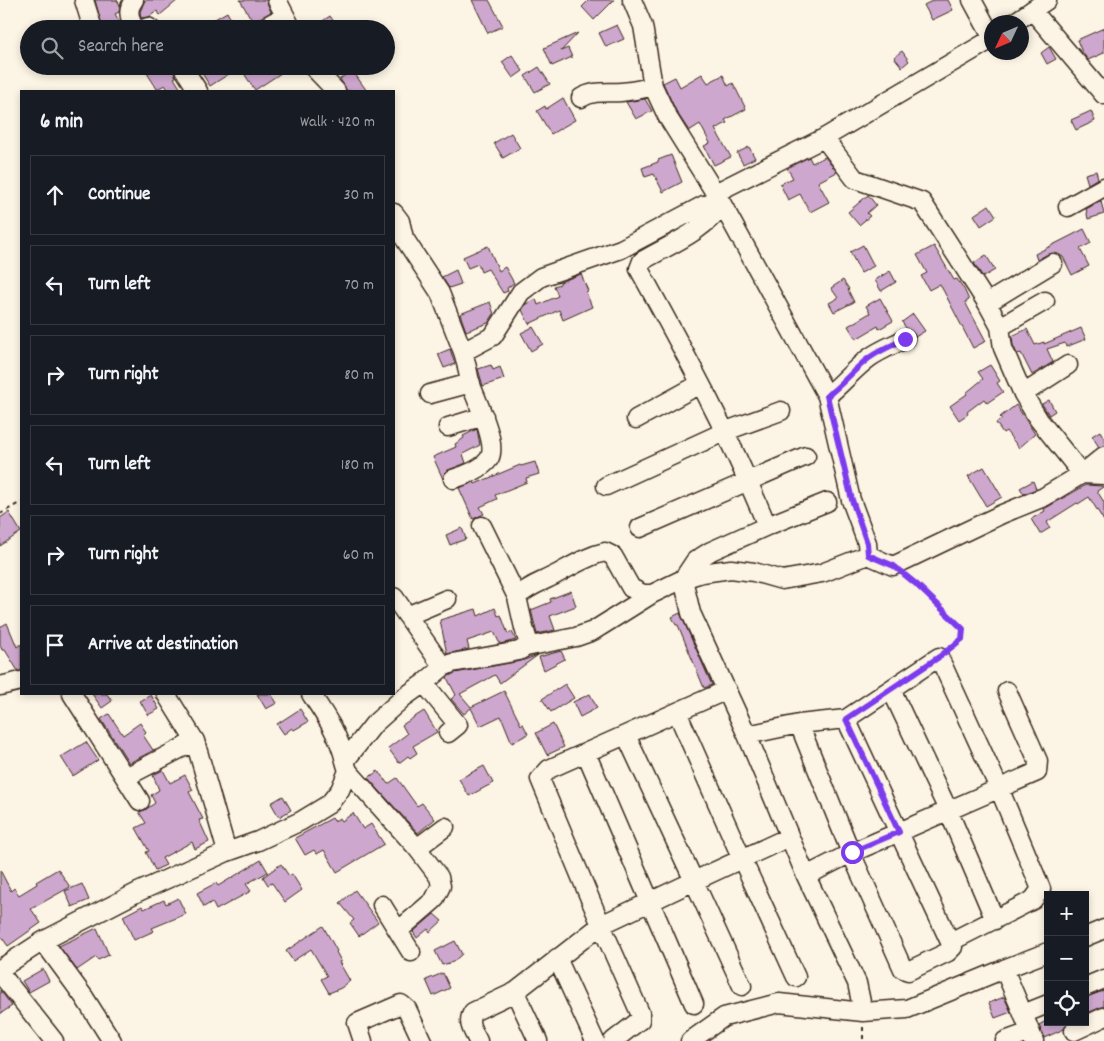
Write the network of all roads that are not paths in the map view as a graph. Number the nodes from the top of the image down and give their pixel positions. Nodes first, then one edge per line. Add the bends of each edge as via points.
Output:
1 (84, 0) edge
2 (134, 0) edge
3 (277, 0) edge
4 (632, 0) edge
5 (975, 1) edge
6 (1042, 3) edge
7 (1025, 15) edge
8 (90, 20) edge
9 (131, 20) edge
10 (288, 20) edge
11 (984, 21) edge
12 (984, 43) edge
13 (191, 75) edge
14 (321, 75) edge
15 (653, 86) junction
16 (198, 90) edge
17 (335, 90) edge
18 (1104, 95) edge
19 (582, 98) dead end
20 (824, 138) junction
21 (1104, 187) edge
22 (719, 199) junction
23 (1068, 207) dead end
24 (395, 214) edge
25 (1053, 263) dead end
26 (1045, 301) dead end
27 (987, 303) junction
28 (1000, 327) junction
29 (905, 339) dead end
30 (463, 352) junction
31 (1068, 365) dead end
32 (471, 383) junction
33 (700, 384) junction
34 (430, 394) dead end
35 (1024, 394) junction
36 (827, 396) junction
37 (781, 411) dead end
38 (484, 416) junction
39 (636, 419) dead end
40 (448, 427) dead end
41 (726, 431) junction
42 (806, 456) dead end
43 (1104, 456) edge
44 (1082, 474) junction
45 (1104, 476) edge
46 (453, 479) dead end
47 (748, 480) junction
48 (606, 486) dead end
49 (827, 502) dead end
50 (482, 526) dead end
51 (767, 526) junction
52 (640, 528) dead end
53 (868, 555) junction
54 (683, 580) junction
55 (652, 594) junction
56 (517, 597) junction
57 (395, 598) edge
58 (447, 600) dead end
59 (407, 616) junction
60 (526, 647) junction
61 (443, 667) junction
62 (20, 681) edge
63 (424, 683) junction
64 (0, 686) edge
65 (891, 689) junction
66 (727, 690) junction
67 (1007, 691) dead end
68 (73, 695) edge
69 (167, 695) edge
70 (312, 695) edge
71 (677, 712) junction
72 (846, 719) junction
73 (799, 724) junction
74 (448, 733) dead end
75 (626, 735) junction
76 (747, 735) junction
77 (195, 741) junction
78 (586, 753) junction
79 (346, 766) junction
80 (126, 778) junction
81 (999, 788) junction
82 (140, 801) dead end
83 (948, 810) junction
84 (445, 827) dead end
85 (899, 832) junction
86 (789, 837) junction
87 (417, 848) junction
88 (227, 852) junction
89 (852, 852) junction
90 (742, 860) junction
91 (806, 876) junction
92 (694, 881) junction
93 (649, 902) junction
94 (382, 905) dead end
95 (995, 920) junction
96 (601, 925) junction
97 (1104, 929) edge
98 (398, 932) junction
99 (1087, 936) edge
100 (44, 941) junction
101 (950, 942) junction
102 (411, 952) dead end
103 (1044, 954) edge
104 (557, 958) junction
105 (0, 968) edge
106 (1004, 969) junction
107 (0, 973) edge
108 (796, 977) dead end
109 (1104, 979) edge
110 (742, 986) dead end
111 (1089, 986) edge
112 (515, 992) junction
113 (861, 1002) dead end
114 (694, 1004) dead end
115 (1044, 1006) edge
116 (1022, 1014) junction
117 (1104, 1017) edge
118 (1074, 1031) edge
119 (1032, 1037) edge
120 (54, 1041) edge
121 (112, 1041) edge
122 (363, 1041) edge
123 (422, 1041) edge
124 (478, 1041) edge
125 (538, 1041) edge
126 (595, 1041) edge
127 (613, 1041) edge
128 (690, 1041) edge
129 (1004, 1041) edge

1 - 8 street
2 - 9 street via 128,10
3 - 10 street
4 - 15 street via 643,26
5 - 11 street
6 - 7 street
6 - 18 street
12 - 20 street
13 - 16 street
14 - 17 street
15 - 19 street via 590,93
15 - 22 street via 667,116
20 - 22 street
20 - 27 street via 855,179 922,202
21 - 23 street
22 - 30 street via 620,249 541,277 521,292 493,336
22 - 33 street via 717,213 700,227 642,261 640,268
22 - 36 street
24 - 30 street via 404,238 440,294
25 - 27 street
26 - 28 street
27 - 28 street
28 - 35 street via 1003,348
29 - 36 street via 868,359
30 - 32 street
31 - 35 street
32 - 34 street
32 - 38 street
33 - 39 street
33 - 41 street
35 - 44 street
36 - 53 street
37 - 41 street
38 - 40 street
38 - 46 street via 492,450 489,459 469,474
41 - 47 street
41 - 48 street
42 - 47 street
43 - 44 street
44 - 45 street
44 - 53 street via 1044,497 894,566
47 - 51 street
47 - 52 street
49 - 51 street
50 - 56 street
51 - 54 street via 695,561
53 - 54 street via 822,573 782,580 731,569 702,573
54 - 55 street
54 - 66 street via 691,613
55 - 56 street via 642,594 630,588 613,556 605,552 590,555
55 - 60 street via 593,631
56 - 60 street via 528,641
57 - 59 street
58 - 59 street
59 - 61 street
60 - 61 street
61 - 63 street
62 - 64 street
63 - 74 street via 458,725
63 - 79 street via 374,724
65 - 72 street
65 - 81 street via 939,657
65 - 83 street
66 - 71 street
66 - 76 street
67 - 81 street via 1039,766 1033,775
68 - 80 street
69 - 77 street
70 - 79 street via 336,732
71 - 75 street
71 - 90 street
72 - 73 street
72 - 85 street
73 - 76 street
73 - 89 street
75 - 78 street
75 - 92 street
76 - 86 street
77 - 80 street
77 - 88 street
78 - 93 street
78 - 96 street via 550,769 540,779
79 - 87 street
79 - 88 street via 340,790 329,804 284,829
80 - 82 street
81 - 83 street
81 - 95 street via 1041,889 1033,900
83 - 85 street
83 - 95 street
84 - 87 street
85 - 89 street
85 - 101 street
86 - 90 street
86 - 91 street
87 - 98 street via 440,876 441,886 434,900
88 - 100 street via 138,892
89 - 91 street
89 - 101 street via 903,969 908,971 948,952 953,948
90 - 92 street
90 - 108 street
91 - 113 street via 857,983
92 - 93 street
92 - 110 street
93 - 96 street
93 - 114 street
94 - 98 street
95 - 101 street
96 - 104 street
96 - 127 street via 640,1013 640,1020
97 - 99 street
98 - 102 street
100 - 105 street
100 - 121 street
103 - 106 street
104 - 112 street
104 - 126 street
106 - 116 street
106 - 128 street via 908,1009 863,1012 779,1003 724,1017
107 - 120 street
109 - 111 street
112 - 124 street via 473,1012 469,1022
112 - 125 street
115 - 116 street
116 - 119 street
117 - 118 street
119 - 129 street
122 - 123 street via 357,1023 401,1004 407,1009

